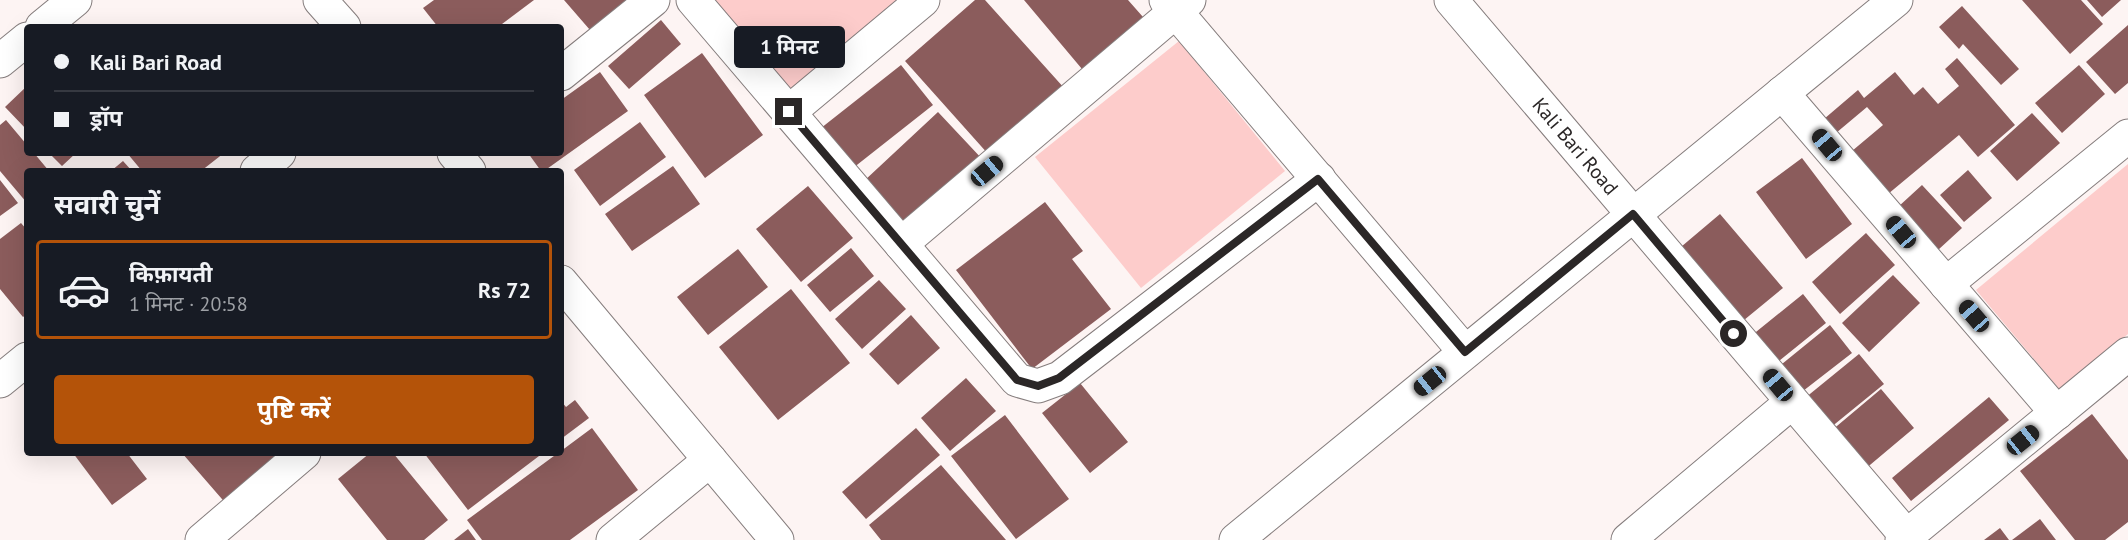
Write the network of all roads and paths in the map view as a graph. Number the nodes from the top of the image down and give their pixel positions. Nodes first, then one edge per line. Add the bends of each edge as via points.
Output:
1 (75, 0) edge
2 (320, 0) edge
3 (653, 0) edge
4 (693, 0) edge
5 (923, 0) edge
6 (1451, 0) edge
7 (1896, 0) edge
8 (1177, 4) edge
9 (46, 24) edge
10 (341, 24) edge
11 (24, 41) edge
12 (0, 61) edge
13 (564, 72) edge
14 (1782, 93) junction
15 (789, 112) junction
16 (2128, 136) edge
17 (275, 156) edge
18 (261, 168) edge
19 (1318, 179) junction
20 (1633, 214) junction
21 (901, 244) junction
22 (1946, 284) junction
23 (564, 286) edge
24 (1465, 352) junction
25 (2128, 354) edge
26 (24, 361) edge
27 (0, 381) edge
28 (1792, 402) junction
29 (2057, 413) junction
30 (300, 456) edge
31 (710, 460) junction
32 (1906, 539) edge
33 (202, 540) edge
34 (613, 540) edge
35 (777, 540) edge
36 (1236, 540) edge
37 (1628, 540) edge

1 - 9 street
2 - 10 street
3 - 13 street
4 - 15 street
5 - 15 street
6 - 20 street, Kali Bari Road
7 - 14 street
8 - 19 street
8 - 21 street
11 - 12 street
14 - 20 street
14 - 22 street
15 - 21 street
16 - 22 street
17 - 18 street
19 - 21 street via 1059,378 1038,386 1017,380
19 - 24 street
20 - 24 street
20 - 28 street, Kali Bari Road
22 - 29 street
23 - 31 street
24 - 36 street
25 - 29 street
26 - 27 street
28 - 32 street, Kali Bari Road
28 - 37 street
29 - 32 street
30 - 33 street
31 - 34 street
31 - 35 street

